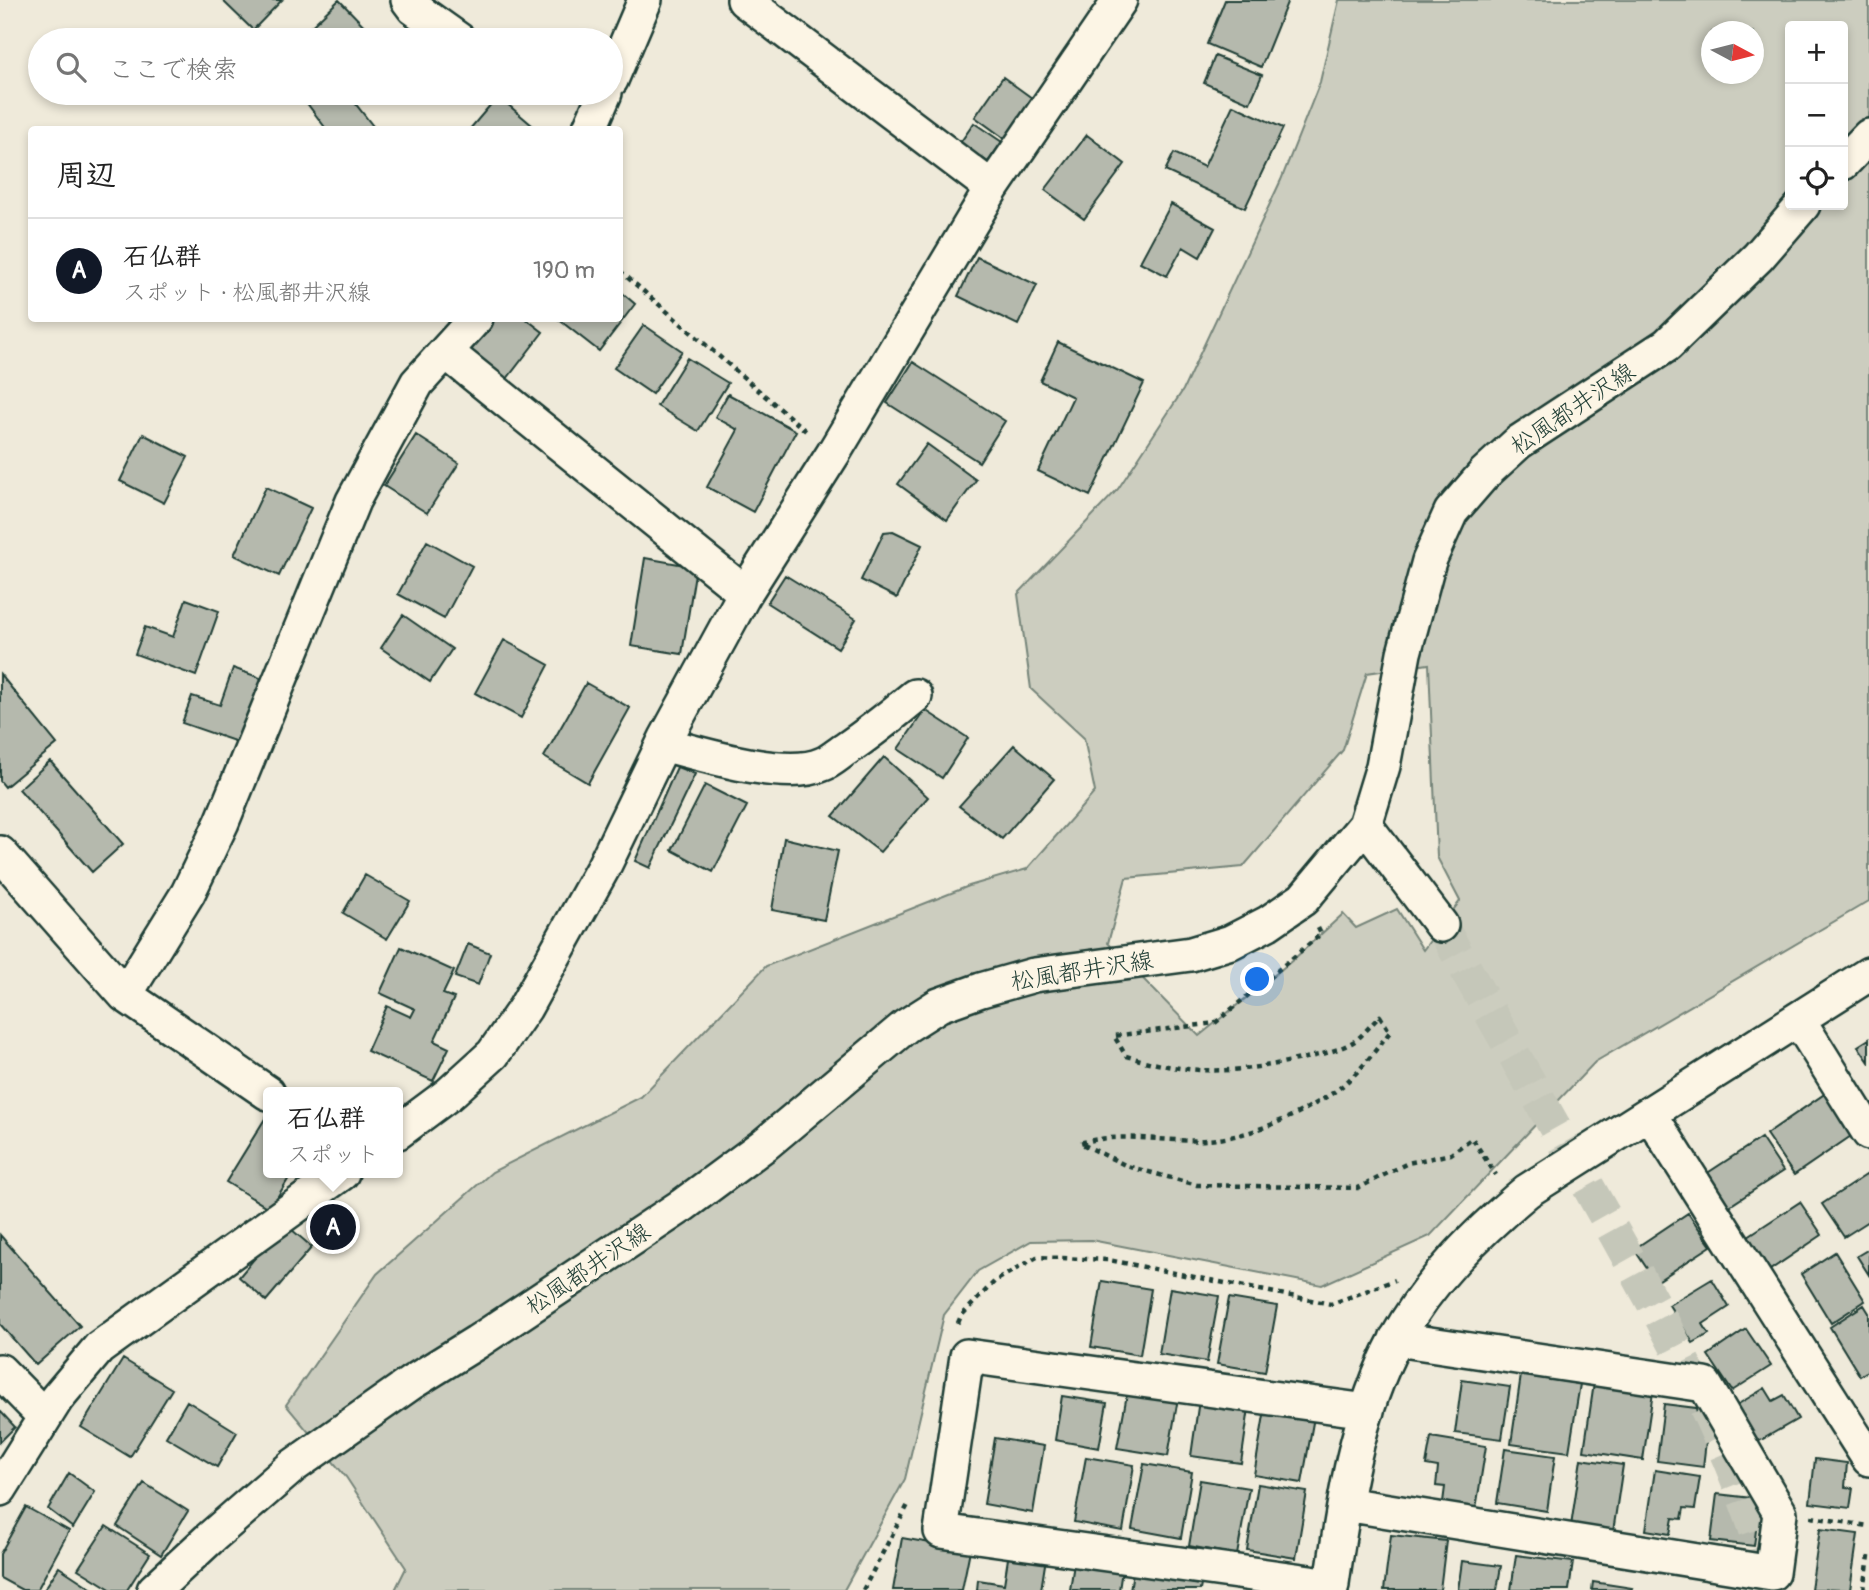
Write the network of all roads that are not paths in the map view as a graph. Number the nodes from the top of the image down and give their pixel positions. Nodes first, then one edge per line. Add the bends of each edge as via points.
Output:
1 (408, 0) edge
2 (646, 0) edge
3 (744, 0) edge
4 (1120, 0) edge
5 (442, 28) edge
6 (623, 53) edge
7 (600, 105) edge
8 (591, 126) edge
9 (1869, 136) edge
10 (1848, 158) edge
11 (992, 188) junction
12 (1799, 210) edge
13 (472, 322) edge
14 (446, 352) junction
15 (745, 593) junction
16 (915, 696) dead end
17 (663, 744) junction
18 (1365, 825) junction
19 (0, 853) edge
20 (1441, 925) tunnel mouth
21 (1869, 974) edge
22 (125, 995) junction
23 (1798, 1019) junction
24 (263, 1090) edge
25 (1650, 1114) junction
26 (403, 1128) edge
27 (1869, 1133) edge
28 (335, 1178) edge
29 (1396, 1339) junction
30 (0, 1371) edge
31 (1367, 1410) junction
32 (45, 1417) junction
33 (1869, 1458) edge
34 (0, 1489) edge
35 (1345, 1504) junction
36 (1332, 1587) edge
37 (154, 1590) edge

1 - 5 street
2 - 6 street
3 - 11 street
4 - 11 street
7 - 8 street
9 - 10 street
11 - 15 street
12 - 18 street, 松風都井沢線 via 1758,257 1667,345 1519,442 1451,512 1429,561 1383,766
13 - 14 street
14 - 15 street
14 - 22 street via 417,383 353,501 222,822 188,893
15 - 17 street
16 - 17 street via 823,764 802,769 718,759
17 - 26 street via 604,866 525,1008 493,1054
18 - 20 street
18 - 37 street, 松風都井沢線 via 1303,899 1231,942 1191,954 1034,975 939,1004 683,1205 293,1466
19 - 22 street
21 - 23 street
22 - 24 street
23 - 25 street
23 - 27 street
25 - 29 street via 1513,1202 1458,1256
25 - 33 street
28 - 32 street via 99,1348
29 - 31 street
29 - 35 street via 1705,1385 1780,1513 1772,1573
30 - 32 street
31 - 35 street
31 - 36 street via 967,1356 941,1531
32 - 34 street
35 - 36 street

